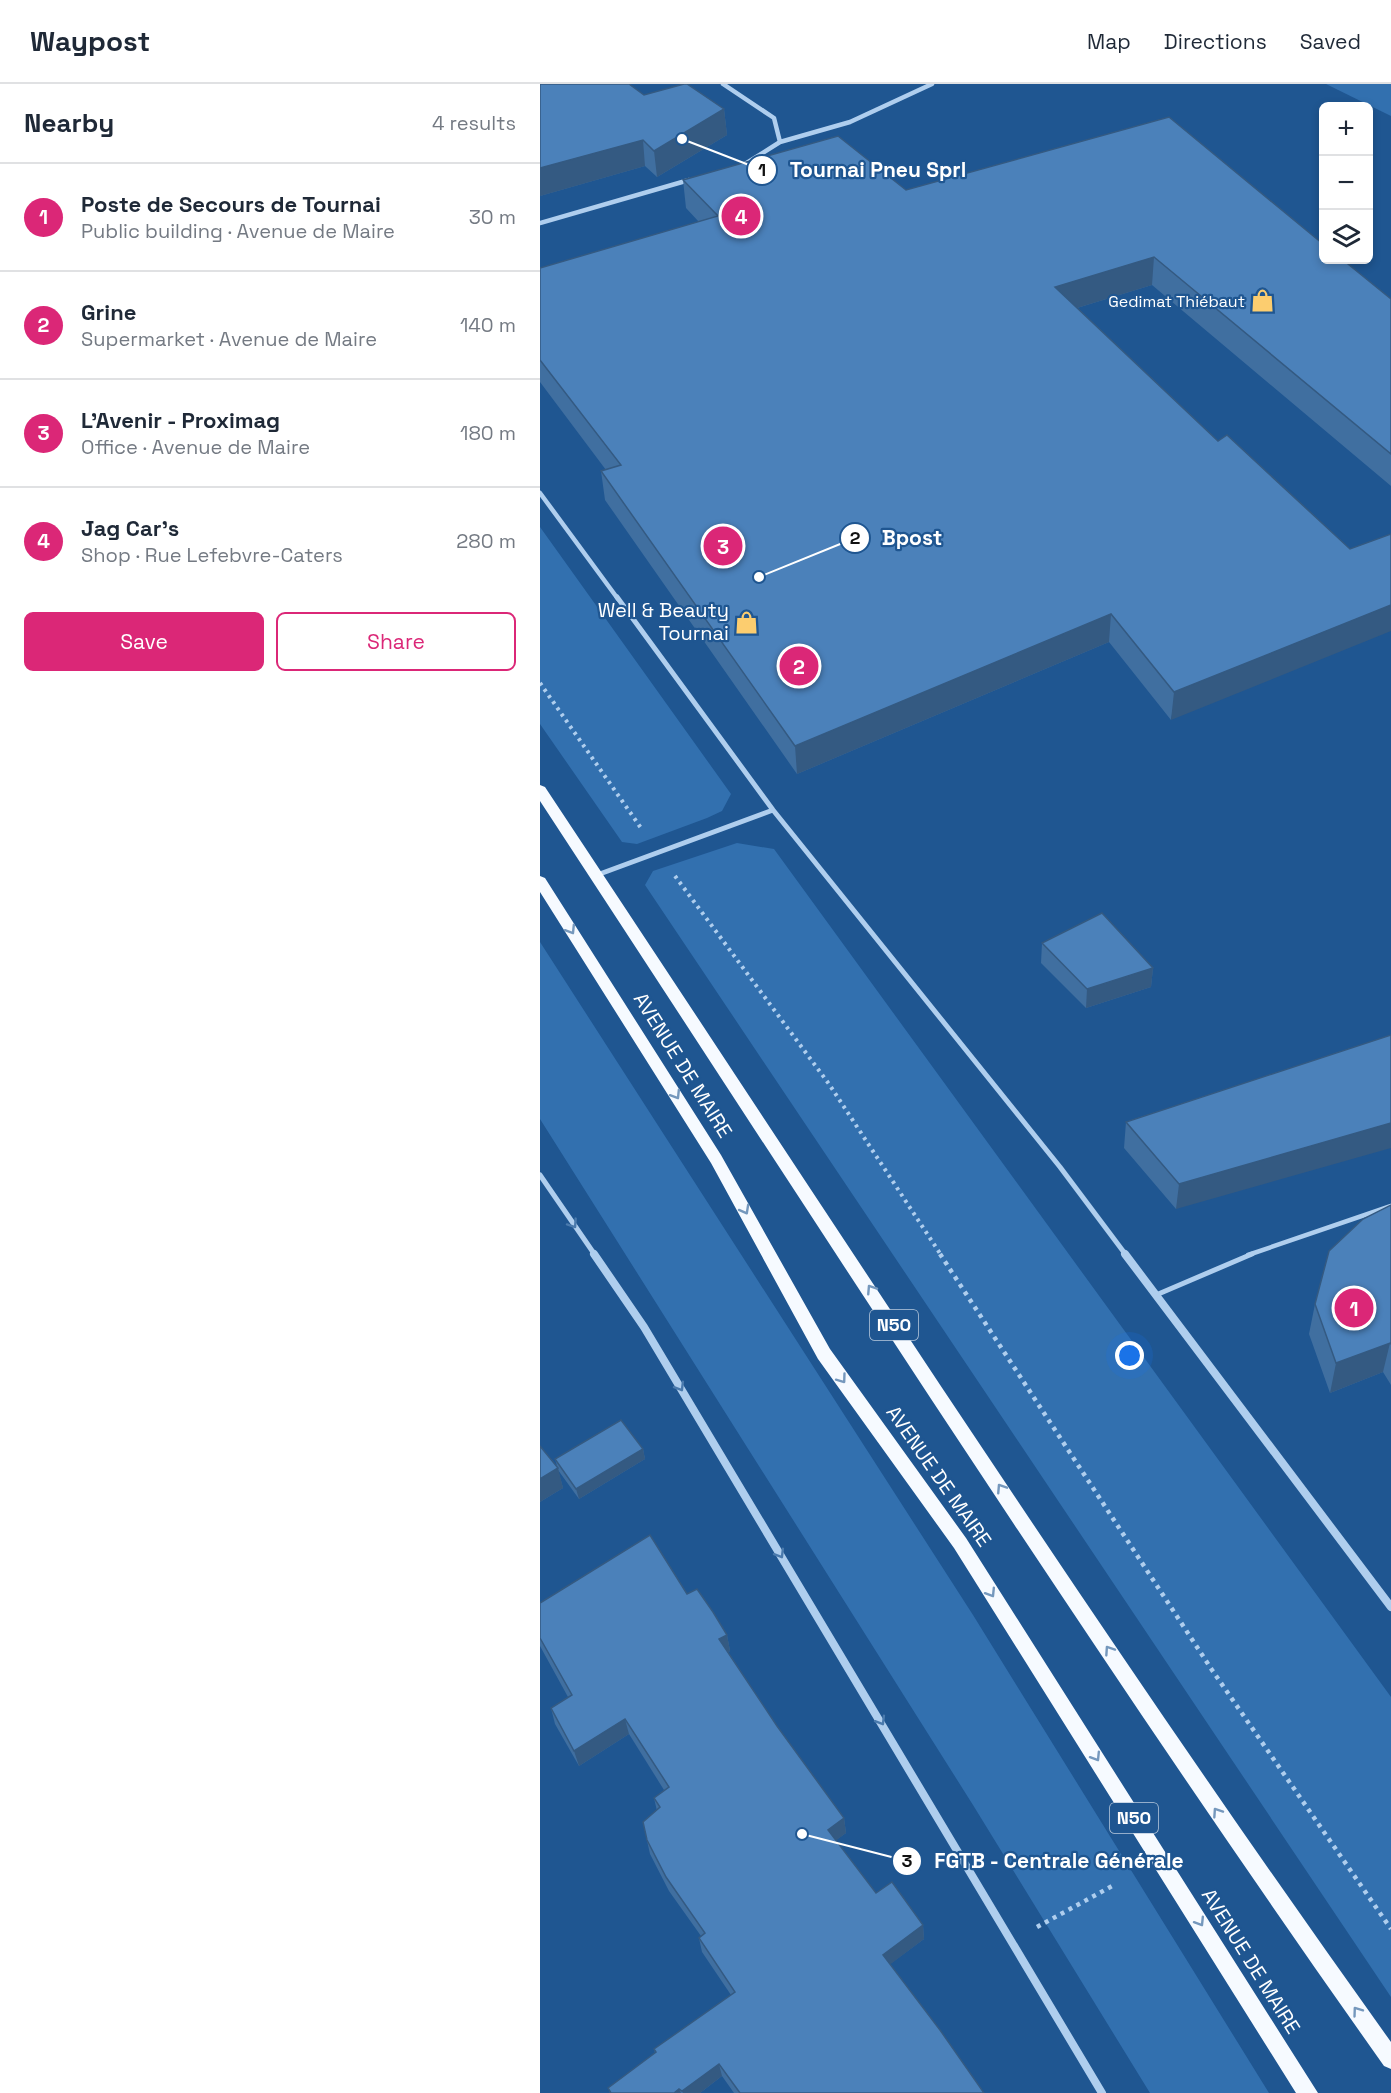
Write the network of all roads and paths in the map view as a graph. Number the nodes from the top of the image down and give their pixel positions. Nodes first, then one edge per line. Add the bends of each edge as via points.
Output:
1 (723, 84) edge
2 (932, 84) edge
3 (780, 142) junction
4 (735, 167) edge
5 (700, 177) edge
6 (540, 223) edge
7 (540, 493) edge
8 (540, 683) edge
9 (540, 790) edge
10 (773, 810) junction
11 (657, 852) junction
12 (596, 875) junction
13 (540, 881) edge
14 (540, 1176) edge
15 (1391, 1206) edge
16 (1156, 1295) junction
17 (1388, 1597) edge
18 (1391, 1607) edge
19 (1114, 1885) dead end
20 (1391, 1929) edge
21 (1012, 1940) junction
22 (1391, 2059) edge
23 (1102, 2093) edge
24 (1308, 2093) edge

1 - 3 street via 774,118
2 - 3 street via 850,122
3 - 4 street
5 - 6 street
7 - 10 street
8 - 11 path
9 - 12 main road, AVENUE DE MAIRE / N50
10 - 11 street
10 - 16 street via 1060,1167
11 - 12 street
11 - 20 path via 829,1083 1212,1670
22 -> 12 main road, AVENUE DE MAIRE / N50 via 1250,1861
13 -> 24 main road, AVENUE DE MAIRE / N50 via 716,1159 824,1354 960,1543
14 -> 21 street via 644,1327
15 - 16 lane via 1229,1262
16 - 17 street
17 - 18 street
19 - 21 path
21 - 23 street

